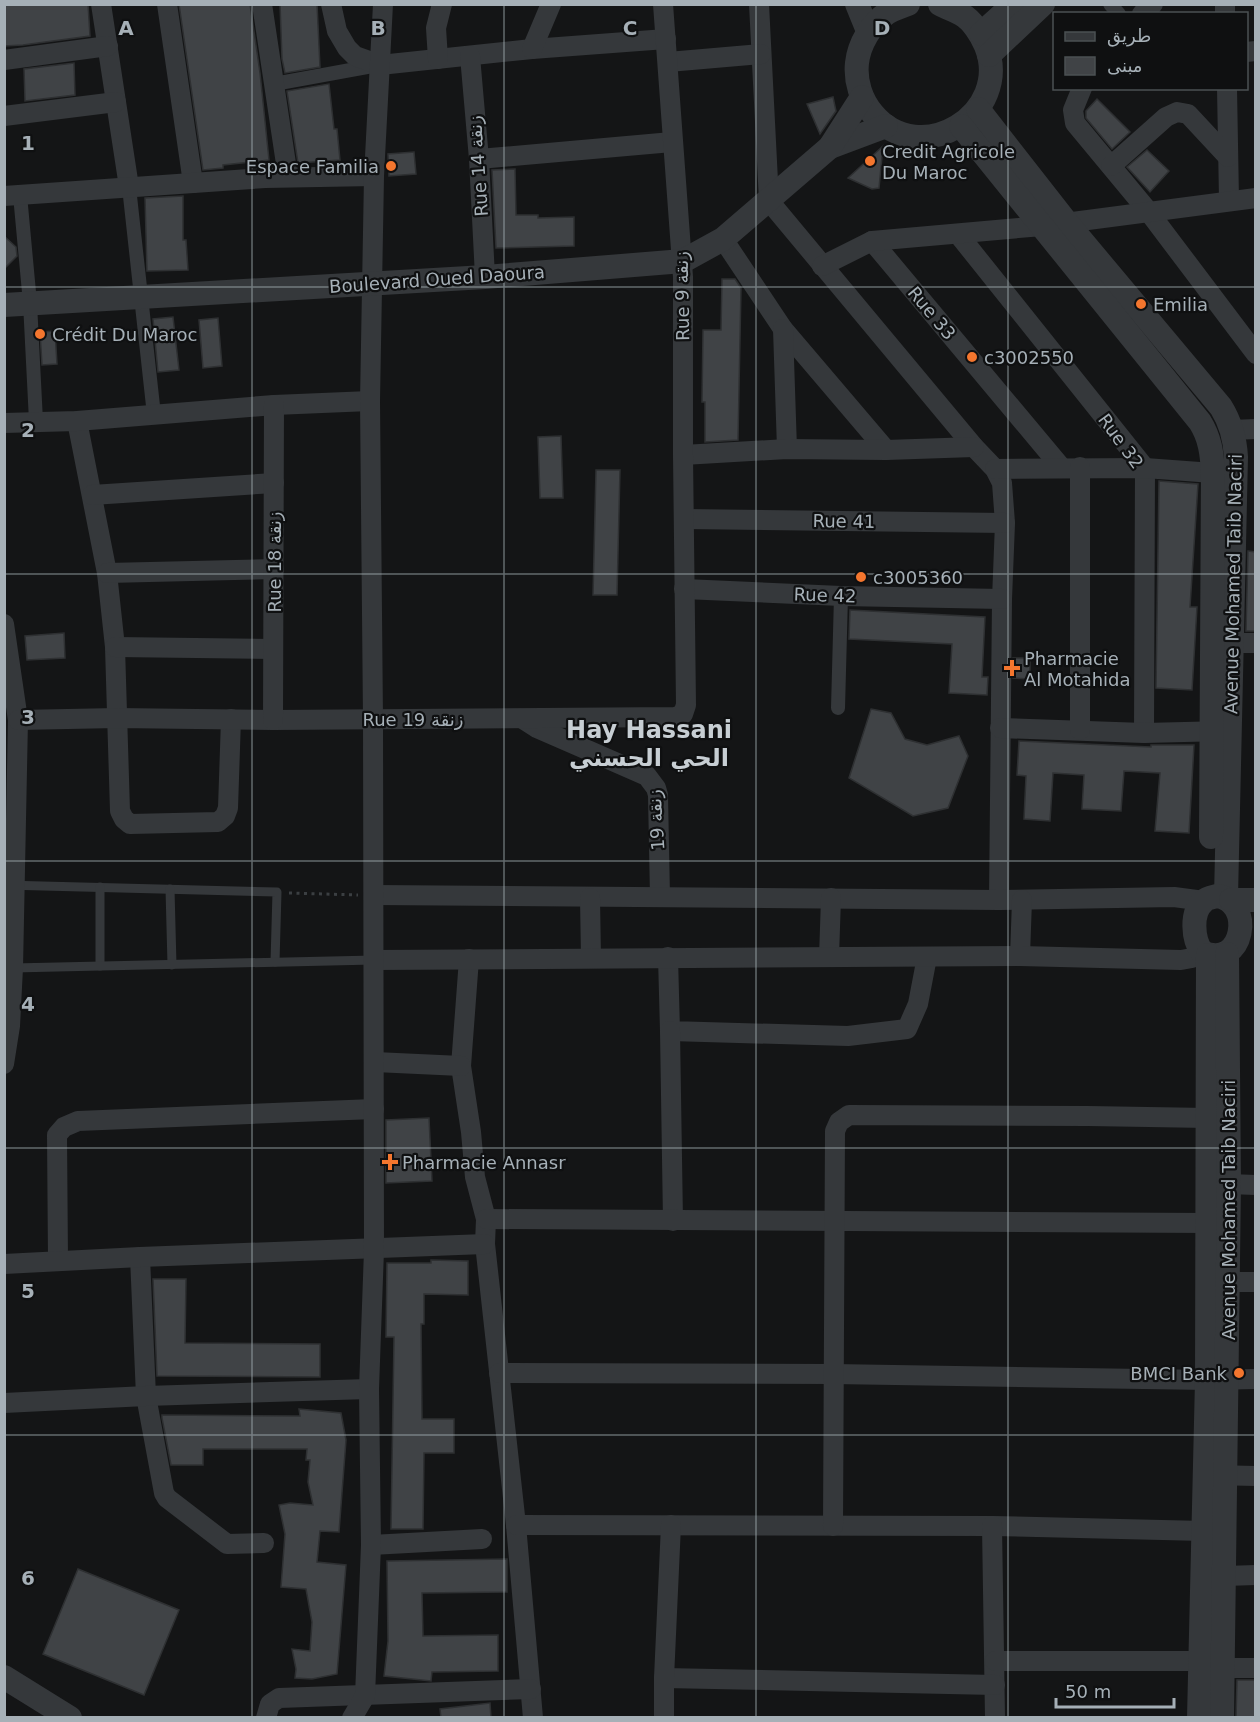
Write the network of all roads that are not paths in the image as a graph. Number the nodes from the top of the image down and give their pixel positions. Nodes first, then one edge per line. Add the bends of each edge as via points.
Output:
1 (101, 4) edge
2 (167, 4) edge
3 (262, 4) edge
4 (331, 4) edge
5 (383, 4) edge
6 (442, 4) edge
7 (551, 4) edge
8 (663, 4) edge
9 (759, 4) edge
10 (857, 4) edge
11 (908, 4) edge
12 (940, 4) edge
13 (1014, 4) edge
14 (1043, 4) edge
15 (868, 31) junction
16 (666, 39) junction
17 (985, 44) junction
18 (108, 46) junction
19 (531, 49) junction
20 (761, 54) junction
21 (470, 56) junction
22 (438, 59) junction
23 (4, 60) edge
24 (668, 62) junction
25 (380, 65) junction
26 (274, 84) junction
27 (1081, 90) edge
28 (1227, 90) edge
29 (862, 98) junction
30 (116, 102) junction
31 (978, 109) junction
32 (4, 116) edge
33 (886, 126) junction
34 (961, 126) junction
35 (672, 142) junction
36 (830, 147) junction
37 (1228, 157) junction
38 (479, 159) junction
39 (1111, 166) junction
40 (374, 176) junction
41 (288, 177) junction
42 (193, 183) junction
43 (129, 187) junction
44 (12, 195) edge
45 (1256, 198) edge
46 (1229, 200) junction
47 (769, 201) junction
48 (1149, 211) junction
49 (1067, 223) junction
50 (1042, 226) junction
51 (958, 234) junction
52 (723, 239) junction
53 (872, 241) junction
54 (683, 261) junction
55 (822, 266) junction
56 (485, 277) junction
57 (372, 284) junction
58 (141, 297) junction
59 (30, 303) junction
60 (4, 305) edge
61 (783, 329) junction
62 (1256, 354) edge
63 (370, 401) junction
64 (274, 405) junction
65 (154, 415) junction
66 (78, 420) junction
67 (36, 421) junction
68 (4, 423) edge
69 (1244, 430) edge
70 (974, 447) junction
71 (787, 449) junction
72 (886, 450) junction
73 (683, 455) junction
74 (1070, 467) junction
75 (1144, 468) junction
76 (995, 469) junction
77 (1213, 472) junction
78 (274, 483) junction
79 (92, 495) junction
80 (684, 519) junction
81 (1005, 523) junction
82 (274, 569) junction
83 (107, 573) junction
84 (684, 589) junction
85 (841, 596) junction
86 (1002, 600) junction
87 (4, 624) edge
88 (1244, 643) edge
89 (115, 647) junction
90 (273, 648) junction
91 (10, 696) edge
92 (838, 708) dead end
93 (117, 718) junction
94 (231, 719) junction
95 (374, 719) junction
96 (522, 719) junction
97 (18, 720) junction
98 (273, 720) junction
99 (1000, 728) junction
100 (1080, 730) junction
101 (1221, 731) junction
102 (1144, 733) junction
103 (10, 885) edge
104 (100, 887) junction
105 (170, 889) junction
106 (374, 895) junction
107 (660, 897) junction
108 (590, 898) junction
109 (831, 898) junction
110 (1218, 899) junction
111 (999, 900) junction
112 (1022, 900) junction
113 (1256, 900) edge
114 (1225, 951) edge
115 (1020, 956) junction
116 (668, 957) junction
117 (829, 957) junction
118 (927, 957) junction
119 (591, 958) junction
120 (469, 959) junction
121 (374, 960) junction
122 (275, 962) junction
123 (172, 964) junction
124 (100, 966) junction
125 (9, 968) edge
126 (670, 1031) junction
127 (375, 1062) junction
128 (4, 1064) edge
129 (461, 1066) junction
130 (374, 1109) junction
131 (1208, 1119) junction
132 (1229, 1184) junction
133 (1256, 1185) edge
134 (486, 1220) junction
135 (834, 1220) junction
136 (673, 1221) junction
137 (1208, 1223) junction
138 (485, 1244) junction
139 (374, 1250) junction
140 (141, 1257) junction
141 (58, 1260) junction
142 (4, 1264) edge
143 (1228, 1282) junction
144 (1256, 1282) edge
145 (499, 1373) junction
146 (833, 1374) junction
147 (1256, 1379) edge
148 (1217, 1380) junction
149 (369, 1389) junction
150 (146, 1396) junction
151 (4, 1403) edge
152 (1216, 1475) junction
153 (1256, 1476) edge
154 (516, 1525) junction
155 (671, 1525) junction
156 (833, 1526) junction
157 (992, 1526) junction
158 (1204, 1532) junction
159 (482, 1539) dead end
160 (264, 1543) dead end
161 (371, 1545) junction
162 (1225, 1575) junction
163 (1256, 1575) edge
164 (995, 1661) junction
165 (1211, 1665) junction
166 (1256, 1668) edge
167 (4, 1677) edge
168 (664, 1678) junction
169 (995, 1685) junction
170 (531, 1689) junction
171 (4, 1696) edge
172 (365, 1696) junction
173 (39, 1718) edge
174 (70, 1718) edge
175 (266, 1718) edge
176 (352, 1718) edge
177 (533, 1718) edge
178 (664, 1718) edge
179 (995, 1718) edge
180 (1199, 1718) edge
181 (1222, 1718) edge

1 - 18 street
2 - 42 street
3 - 26 street
4 - 25 street via 337,31 347,48 355,56
5 - 25 street
6 - 22 street via 436,28
7 - 19 street
8 - 16 street, Rue 9 زنقة
9 - 20 street
10 - 15 street
11 - 15 street via 887,13
12 - 17 street via 963,15
13 - 17 street
14 - 17 street
15 - 29 street via 856,64
16 - 19 street
16 - 24 street, Rue 9 زنقة
17 - 31 street via 991,73
18 - 23 street
18 - 30 street
19 - 21 street
20 - 24 street
20 - 47 street
21 - 22 street
21 - 38 street, Rue 14 زنقة
22 - 25 street
24 - 35 street, Rue 9 زنقة
25 - 26 street
25 - 40 street
26 - 41 street
27 - 39 street via 1073,110 1075,123
28 - 37 street
29 - 33 street
29 - 36 street, Boulevard Oued Daoura
30 - 32 street
30 - 43 street
31 - 34 street
31 - 49 street, Avenue Mohamed Taib Naciri
33 - 34 street via 923,137
33 - 36 street, Boulevard Oued Daoura
34 - 50 street, Avenue Mohamed Taib Naciri
35 - 38 street
35 - 54 street, Rue 9 زنقة
36 - 47 street, Boulevard Oued Daoura
37 - 39 street via 1188,114 1177,112 1166,117
37 - 46 street
38 - 56 street, Rue 14 زنقة
39 - 48 street
40 - 41 street
40 - 57 street
41 - 42 street
42 - 43 street
43 - 44 street
43 - 58 street
44 - 59 street
45 - 46 street
46 - 48 street
47 - 52 street, Boulevard Oued Daoura
47 - 55 street
48 - 49 street
48 - 62 street
49 - 50 street
49 - 69 street, Avenue Mohamed Taib Naciri via 1229,419
50 - 51 street
50 - 77 street, Avenue Mohamed Taib Naciri via 1200,422 1212,448
51 - 53 street
51 - 75 street, Rue 32
52 - 54 street, Boulevard Oued Daoura
52 - 61 street
53 - 55 street
53 - 74 street, Rue 33
54 - 56 street, Boulevard Oued Daoura
54 - 73 street, Rue 9 زنقة
55 - 70 street
56 - 57 street, Boulevard Oued Daoura
57 - 58 street, Boulevard Oued Daoura
57 - 63 street
58 - 59 street, Boulevard Oued Daoura
58 - 65 street
59 - 60 street, Boulevard Oued Daoura
59 - 67 street
61 - 71 street
61 - 72 street
63 - 64 street
63 - 95 street
64 - 65 street
64 - 78 street, Rue 18 زنقة
65 - 66 street
66 - 67 street
66 - 79 street
67 - 68 street
69 - 88 street, Avenue Mohamed Taib Naciri via 1236,457
70 - 72 street
70 - 76 street
71 - 72 street
71 - 73 street
73 - 80 street, Rue 9 زنقة
74 - 75 street
74 - 76 street
74 - 100 street
75 - 77 street
75 - 102 street, Rue 32
76 - 81 street via 1002,483
77 - 101 street, Avenue Mohamed Taib Naciri
78 - 79 street
78 - 82 street, Rue 18 زنقة
79 - 83 street
80 - 81 street, Rue 41
80 - 84 street, Rue 9 زنقة
81 - 86 street
82 - 83 street
82 - 90 street, Rue 18 زنقة
83 - 89 street
84 - 85 street, Rue 42
84 - 96 street, Rue 19 زنقة via 683,714
85 - 86 street, Rue 42
85 - 92 street
86 - 99 street
87 - 91 street
88 - 101 street, Avenue Mohamed Taib Naciri
89 - 90 street
89 - 93 street
90 - 98 street, Rue 18 زنقة
91 - 97 street
93 - 94 street, Rue 19 زنقة
93 - 94 street via 120,812 130,824 218,822 225,816
93 - 97 street, Rue 19 زنقة
94 - 98 street, Rue 19 زنقة
95 - 96 street, Rue 19 زنقة
95 - 98 street, Rue 19 زنقة
95 - 106 street
96 - 107 street, 19 زنقة via 653,781 658,795
97 - 103 street
99 - 100 street
99 - 111 street
100 - 102 street
101 - 102 street
101 - 110 street, Avenue Mohamed Taib Naciri
103 - 104 lane
103 - 125 street
104 - 105 lane
104 - 124 lane
105 - 122 lane via 277,892
105 - 123 lane
106 - 108 street
106 - 121 street
107 - 108 street
107 - 109 street
108 - 119 street
109 - 111 street
109 - 117 street
110 - 112 street
110 - 113 street
110 - 114 street via 1238,911 1238,939
110 - 114 street via 1197,910 1196,938
111 - 112 street
112 - 115 street
114 - 115 street via 1181,960
114 - 131 street, Avenue Mohamed Taib Naciri
114 - 132 street, Avenue Mohamed Taib Naciri
115 - 118 street
116 - 117 street
116 - 119 street
116 - 126 street
117 - 118 street
118 - 126 street via 918,1004 907,1029 848,1036
119 - 120 street
120 - 121 street
120 - 129 street
121 - 122 lane
121 - 127 street
122 - 123 lane
123 - 124 lane
124 - 125 lane
125 - 128 street via 10,1026
126 - 136 street
127 - 129 street
127 - 130 street
129 - 134 street via 475,1177
130 - 139 street
130 - 141 street via 78,1121 64,1127 57,1135
131 - 135 street via 849,1115 835,1131
131 - 137 street, Avenue Mohamed Taib Naciri
132 - 133 street
132 - 143 street, Avenue Mohamed Taib Naciri
134 - 136 street
134 - 138 street
135 - 136 street
135 - 137 street
135 - 146 street
137 - 148 street, Avenue Mohamed Taib Naciri
138 - 139 street
138 - 145 street
139 - 140 street
139 - 149 street
140 - 141 street
140 - 150 street
141 - 142 street
143 - 144 street
143 - 148 street, Avenue Mohamed Taib Naciri
145 - 146 street
145 - 154 street
146 - 148 street
146 - 156 street
147 - 148 street
148 - 152 street, Avenue Mohamed Taib Naciri
149 - 150 street
149 - 161 street
150 - 151 street
150 - 160 street via 167,1498 227,1544
152 - 153 street
152 - 158 street, Avenue Mohamed Taib Naciri
152 - 162 street, Avenue Mohamed Taib Naciri
154 - 155 street
154 - 170 street
155 - 156 street
155 - 168 street
156 - 157 street
157 - 158 street
157 - 164 street
158 - 165 street, Avenue Mohamed Taib Naciri
159 - 161 street
161 - 172 street
162 - 163 street
162 - 165 street, Avenue Mohamed Taib Naciri
164 - 165 street
164 - 169 street
165 - 166 street
165 - 180 street, Avenue Mohamed Taib Naciri
165 - 181 street, Avenue Mohamed Taib Naciri
167 - 174 street
168 - 169 street
168 - 178 street
169 - 179 street
170 - 172 street
170 - 177 street
171 - 173 street
172 - 175 street via 279,1698 270,1704
172 - 176 street

